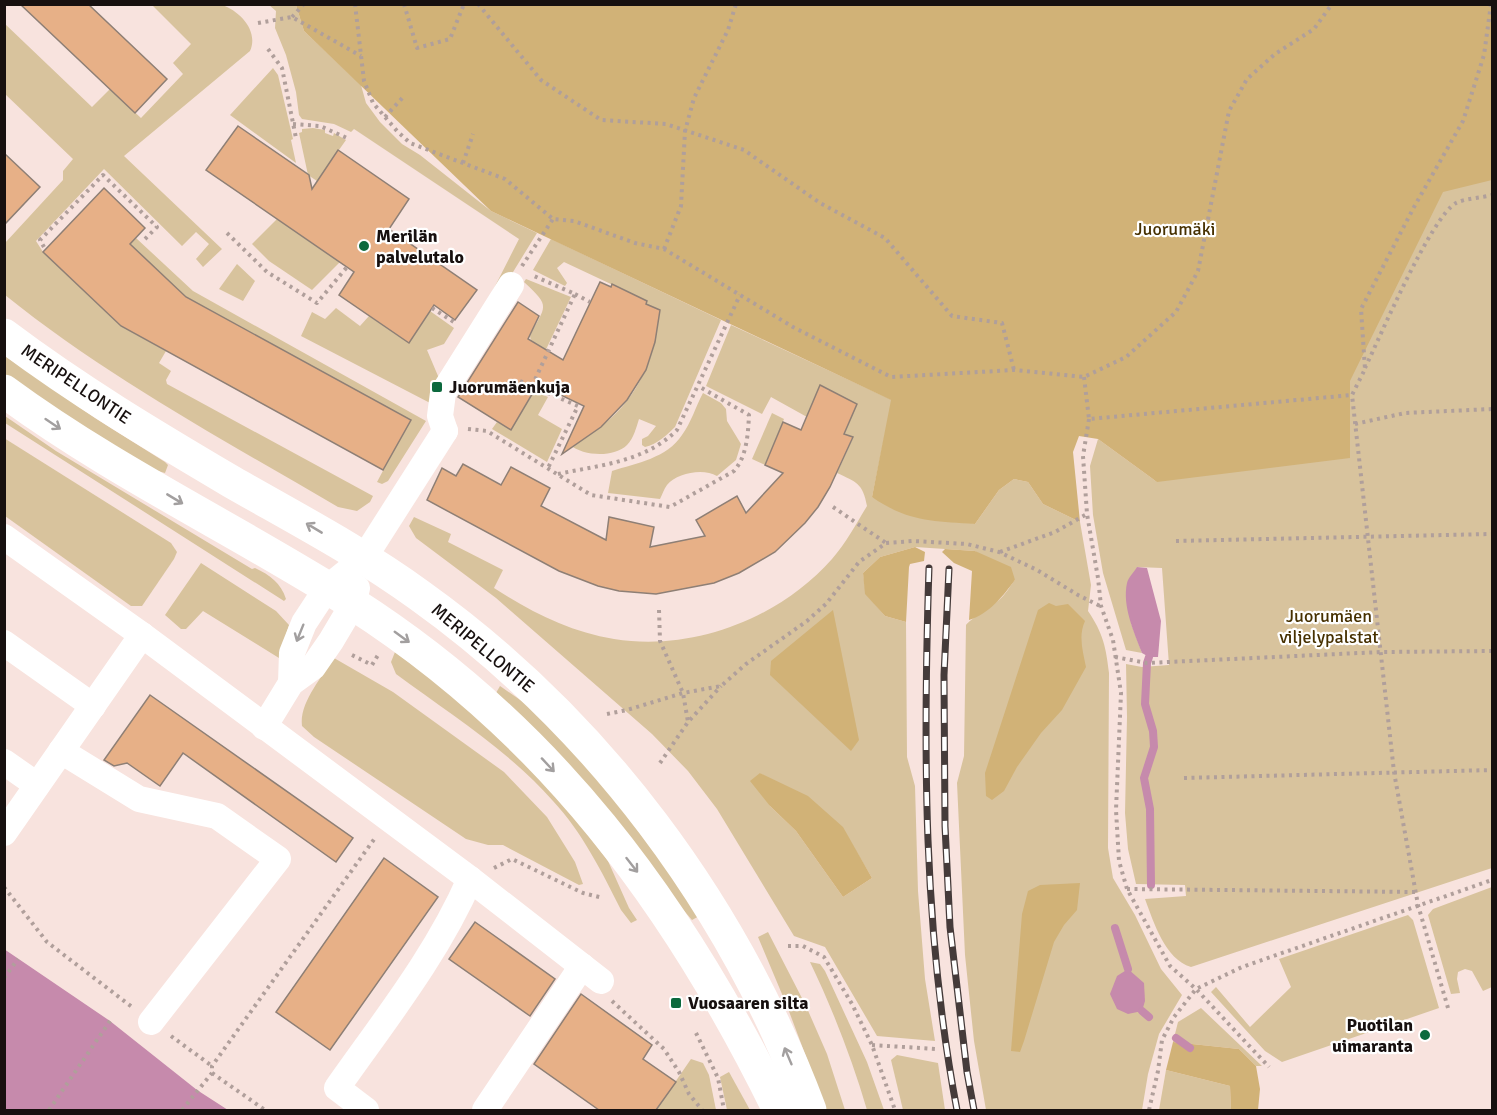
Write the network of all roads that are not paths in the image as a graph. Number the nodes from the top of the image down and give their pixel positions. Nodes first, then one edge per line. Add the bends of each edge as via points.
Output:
1 (516, 277) road end
2 (4, 335) edge
3 (4, 391) edge
4 (4, 537) edge
5 (364, 558) junction
6 (340, 596) junction
7 (142, 635) junction
8 (4, 643) edge
9 (93, 706) junction
10 (264, 727) junction
11 (61, 752) junction
12 (4, 762) edge
13 (38, 785) junction
14 (4, 833) edge
15 (470, 879) junction
16 (151, 1022) road end
17 (366, 1110) edge
18 (485, 1110) edge
19 (779, 1110) edge
20 (810, 1110) edge

1 - 5 street via 442,393 440,416 453,430
5 -> 2 main road, MERIPELLONTIE via 111,410
3 -> 6 main road via 75,440
4 - 7 street
5 - 6 street
20 -> 5 main road, MERIPELLONTIE via 783,1043 721,926 667,841 621,782 516,673 418,594
6 - 10 street via 313,667 291,683
6 -> 19 main road via 441,666 485,703 589,809 690,948
7 - 9 street
7 - 10 street
8 - 9 street
9 - 11 street
10 - 15 street
11 - 13 street
11 - 16 street via 139,799 217,816 278,859
12 - 13 street
13 - 14 street
15 - 17 street via 458,908 420,969 337,1088
15 - 18 street via 591,973

